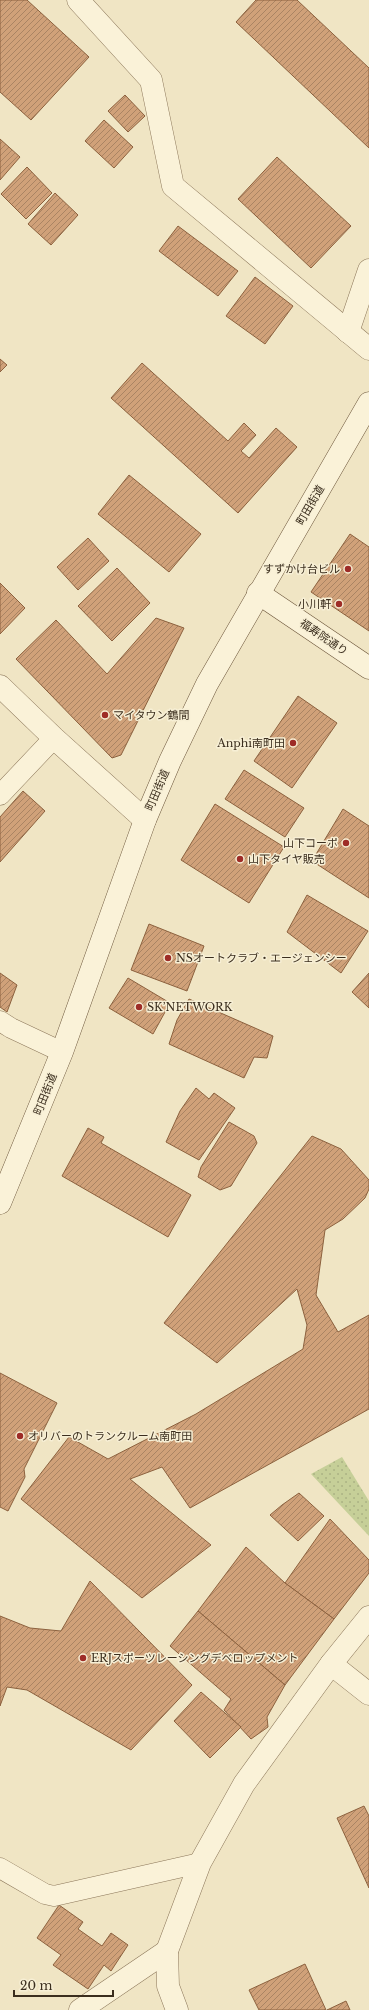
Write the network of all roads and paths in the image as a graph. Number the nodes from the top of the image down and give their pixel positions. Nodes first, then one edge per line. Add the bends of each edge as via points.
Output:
1 (78, 0) edge
2 (369, 270) edge
3 (348, 332) junction
4 (369, 349) edge
5 (369, 403) edge
6 (258, 593) junction
7 (369, 668) edge
8 (0, 686) edge
9 (54, 738) junction
10 (0, 795) edge
11 (145, 820) junction
12 (0, 1021) edge
13 (62, 1052) junction
14 (0, 1203) edge
15 (369, 1617) edge
16 (331, 1664) junction
17 (369, 1694) edge
18 (200, 1863) junction
19 (0, 1868) edge
20 (167, 1951) junction
21 (80, 2010) edge
22 (177, 2010) edge

1 - 3 street via 151,80 173,186
2 - 3 street
3 - 4 street
5 - 6 street, 町田街道
6 - 7 street, 福寿院通り
6 - 11 street, 町田街道 via 207,684
8 - 9 street
9 - 10 lane
9 - 11 street
11 - 13 street, 町田街道
12 - 13 lane
13 - 14 street, 町田街道
15 - 16 street
16 - 17 street
16 - 18 street via 244,1784
18 - 19 lane via 54,1896 45,1894
18 - 20 street
20 - 21 street
20 - 22 street via 168,1986

